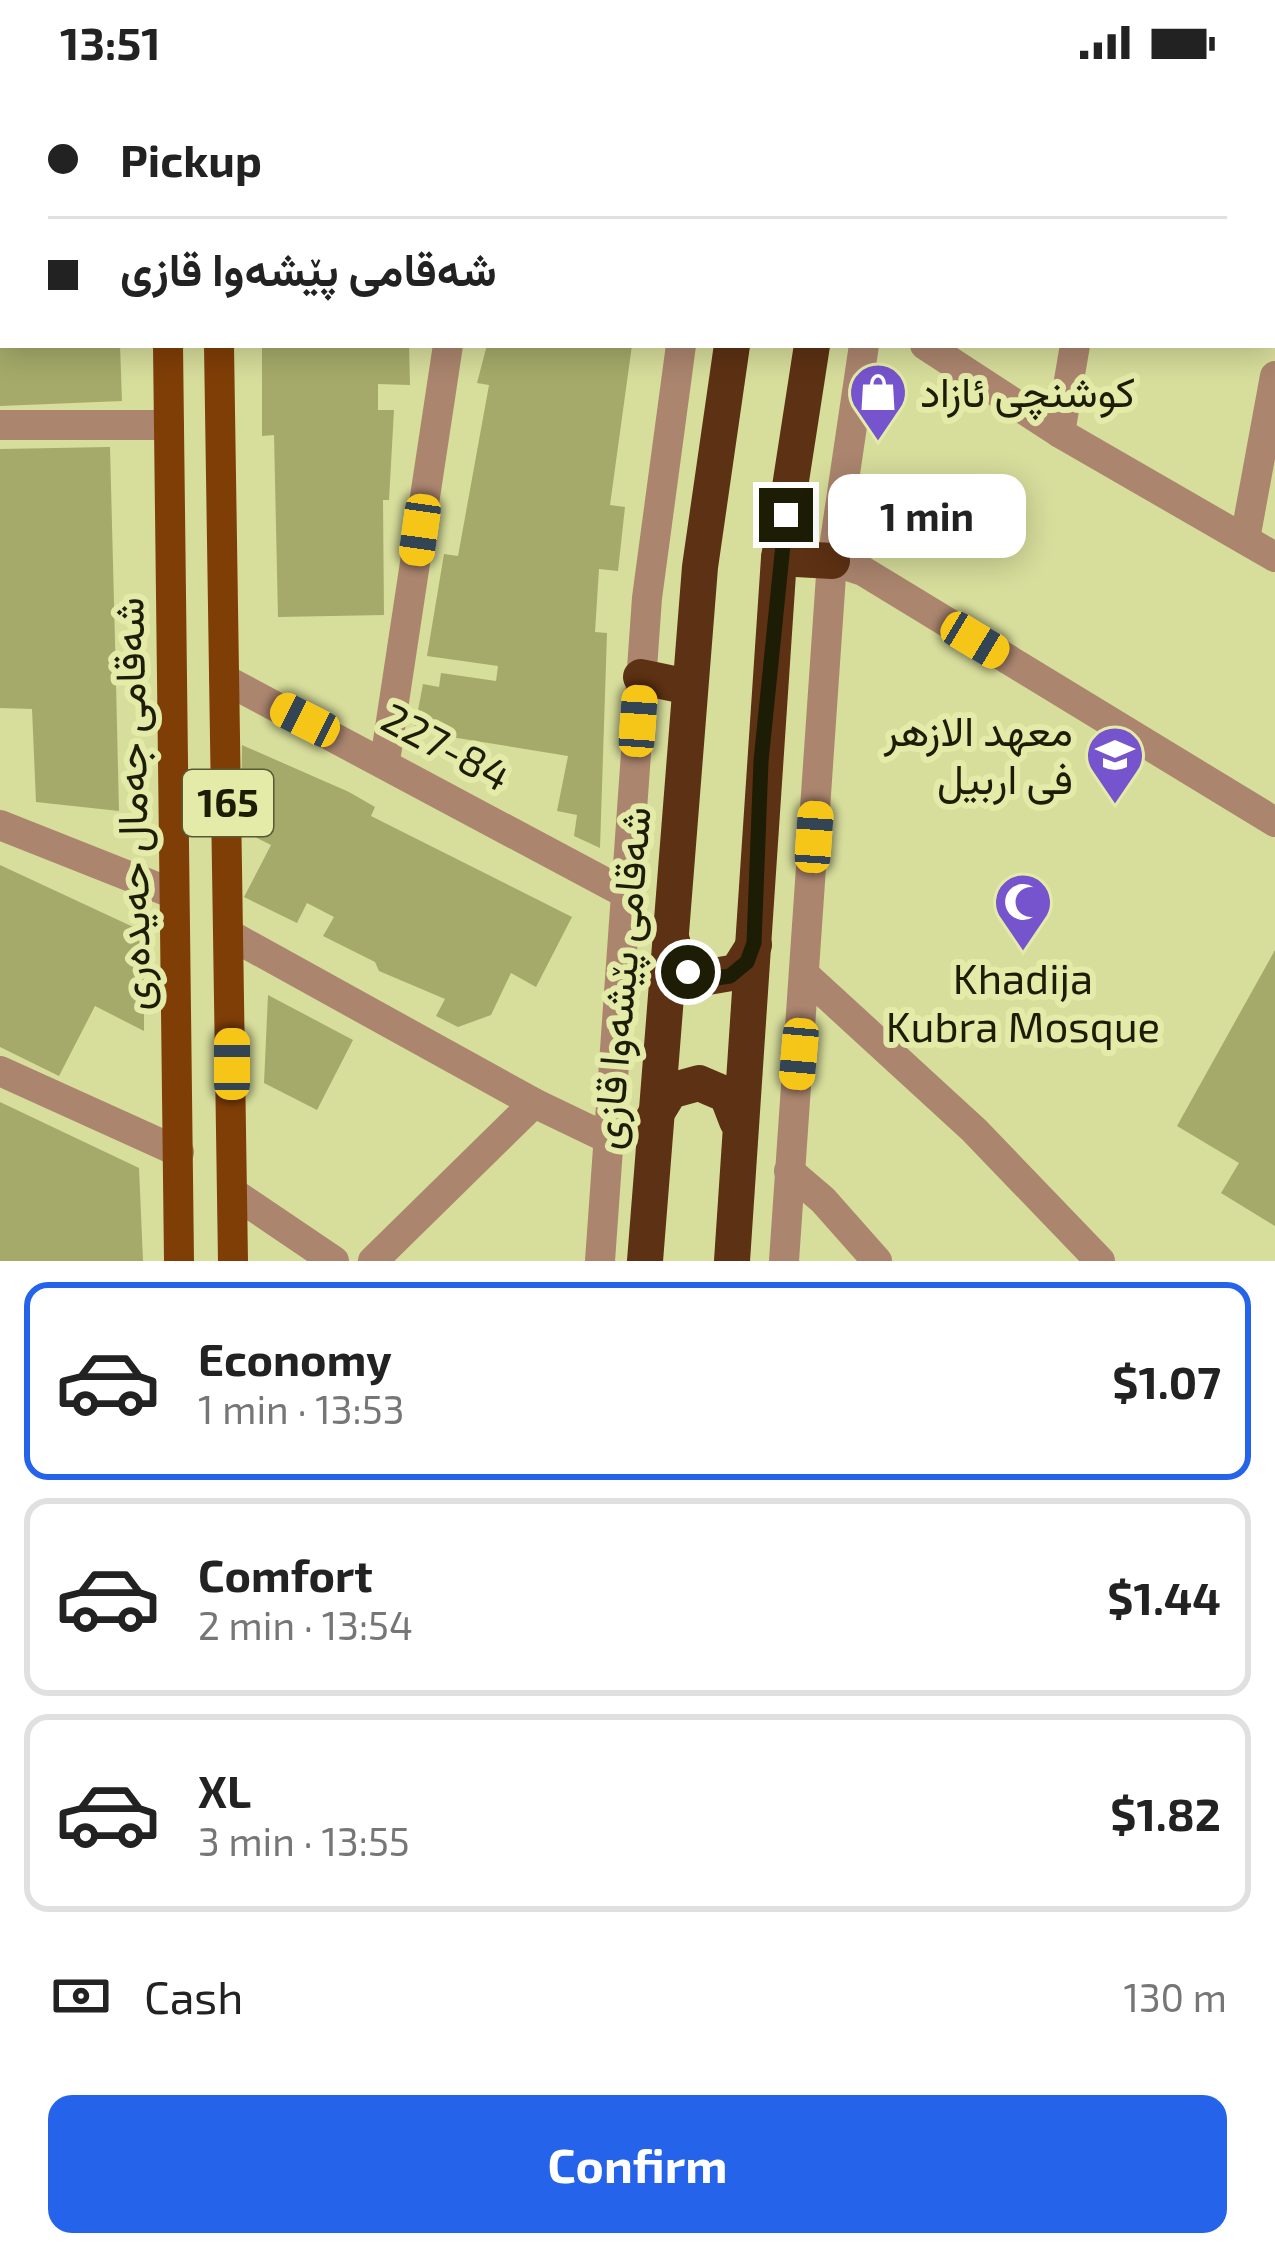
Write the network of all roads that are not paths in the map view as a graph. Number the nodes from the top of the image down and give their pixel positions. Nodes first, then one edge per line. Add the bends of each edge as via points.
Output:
1 (168, 348) edge
2 (219, 348) edge
3 (448, 348) edge
4 (681, 348) edge
5 (732, 348) edge
6 (812, 348) edge
7 (864, 348) edge
8 (930, 348) edge
9 (1075, 348) edge
10 (1275, 376) edge
11 (0, 425) edge
12 (169, 425) junction
13 (1060, 433) junction
14 (1245, 538) junction
15 (779, 557) junction
16 (1275, 557) edge
17 (832, 561) junction
18 (641, 677) junction
19 (224, 679) junction
20 (688, 687) junction
21 (386, 761) junction
22 (1275, 822) edge
23 (0, 825) edge
24 (625, 893) junction
25 (174, 894) junction
26 (670, 934) junction
27 (232, 935) junction
28 (754, 943) junction
29 (805, 975) junction
30 (0, 1071) edge
31 (534, 1103) junction
32 (654, 1117) junction
33 (737, 1121) junction
34 (609, 1139) junction
35 (179, 1152) junction
36 (789, 1171) junction
37 (232, 1192) junction
38 (178, 1222) junction
39 (232, 1225) junction
40 (179, 1261) edge
41 (233, 1261) edge
42 (334, 1261) edge
43 (373, 1261) edge
44 (600, 1261) edge
45 (645, 1261) edge
46 (732, 1261) edge
47 (784, 1261) edge
48 (877, 1261) edge
49 (1100, 1261) edge

1 - 12 main road, شەقامی جەمال حەیدەری / 165
2 - 19 main road, 165
3 - 21 street
4 - 18 street
5 - 20 highway, شەقامی پێشەوا قازی
6 - 15 highway
7 - 17 street
8 - 13 street
9 - 13 street
10 - 14 street
11 - 12 street
12 - 25 main road, شەقامی جەمال حەیدەری / 165
13 - 14 street
14 - 16 street
15 - 17 highway
15 - 28 highway
17 - 22 street via 863,571
17 - 29 street
18 - 20 highway
18 - 24 street
19 - 21 street, 227-84
19 - 27 main road, 165
20 - 26 highway, شەقامی پێشەوا قازی
21 - 24 street, 227-84
23 - 25 street
24 - 34 street
25 - 35 main road, شەقامی جەمال حەیدەری / 165
26 - 28 highway via 678,962 709,979 742,968
26 - 32 highway, شەقامی پێشەوا قازی
27 - 31 street
27 - 37 main road, 165
28 - 33 highway
29 - 36 street
29 - 49 street via 974,1130
30 - 35 street
31 - 34 street
31 - 43 street
32 - 33 highway via 670,1091 699,1083 727,1095
32 - 45 highway, شەقامی پێشەوا قازی
33 - 46 highway
34 - 44 street
35 - 38 main road, شەقامی جەمال حەیدەری / 165
36 - 47 street
36 - 48 street
37 - 39 main road, 165
37 - 42 street
38 - 39 main road
38 - 40 main road, شەقامی جەمال حەیدەری / 165
39 - 41 main road, 165

